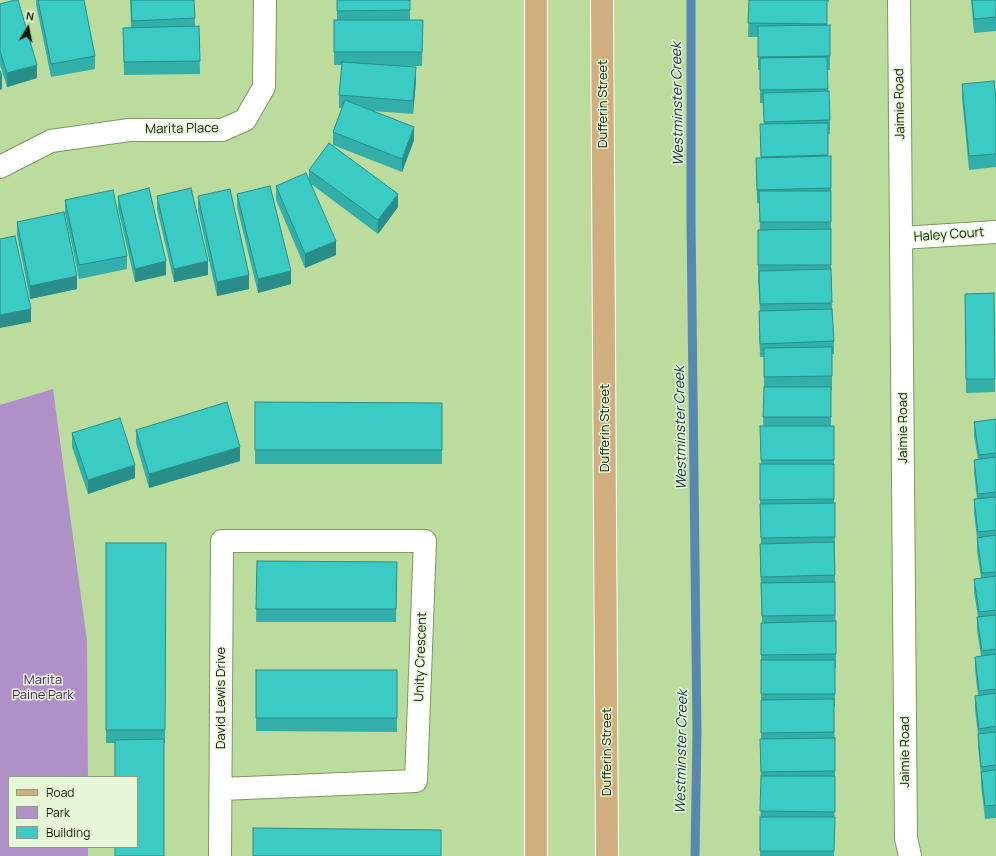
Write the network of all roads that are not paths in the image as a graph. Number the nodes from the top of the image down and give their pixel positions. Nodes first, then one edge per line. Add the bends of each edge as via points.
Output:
1 (265, 0) edge
2 (536, 0) edge
3 (602, 0) edge
4 (899, 0) edge
5 (0, 167) edge
6 (996, 232) edge
7 (902, 238) junction
8 (222, 541) joint
9 (221, 789) junction
10 (220, 856) edge
11 (536, 856) edge
12 (607, 856) edge
13 (910, 856) edge

1 - 5 street, Marita Place via 264,87 245,120 222,130 129,130 51,140
2 - 11 main road
3 - 12 main road, Dufferin Street
4 - 7 street, Jaimie Road
6 - 7 street, Haley Court
7 - 13 street, Jaimie Road via 906,838
8 - 9 street, David Lewis Drive
8 - 9 street, Unity Crescent via 425,540 416,781
9 - 10 street, David Lewis Drive

